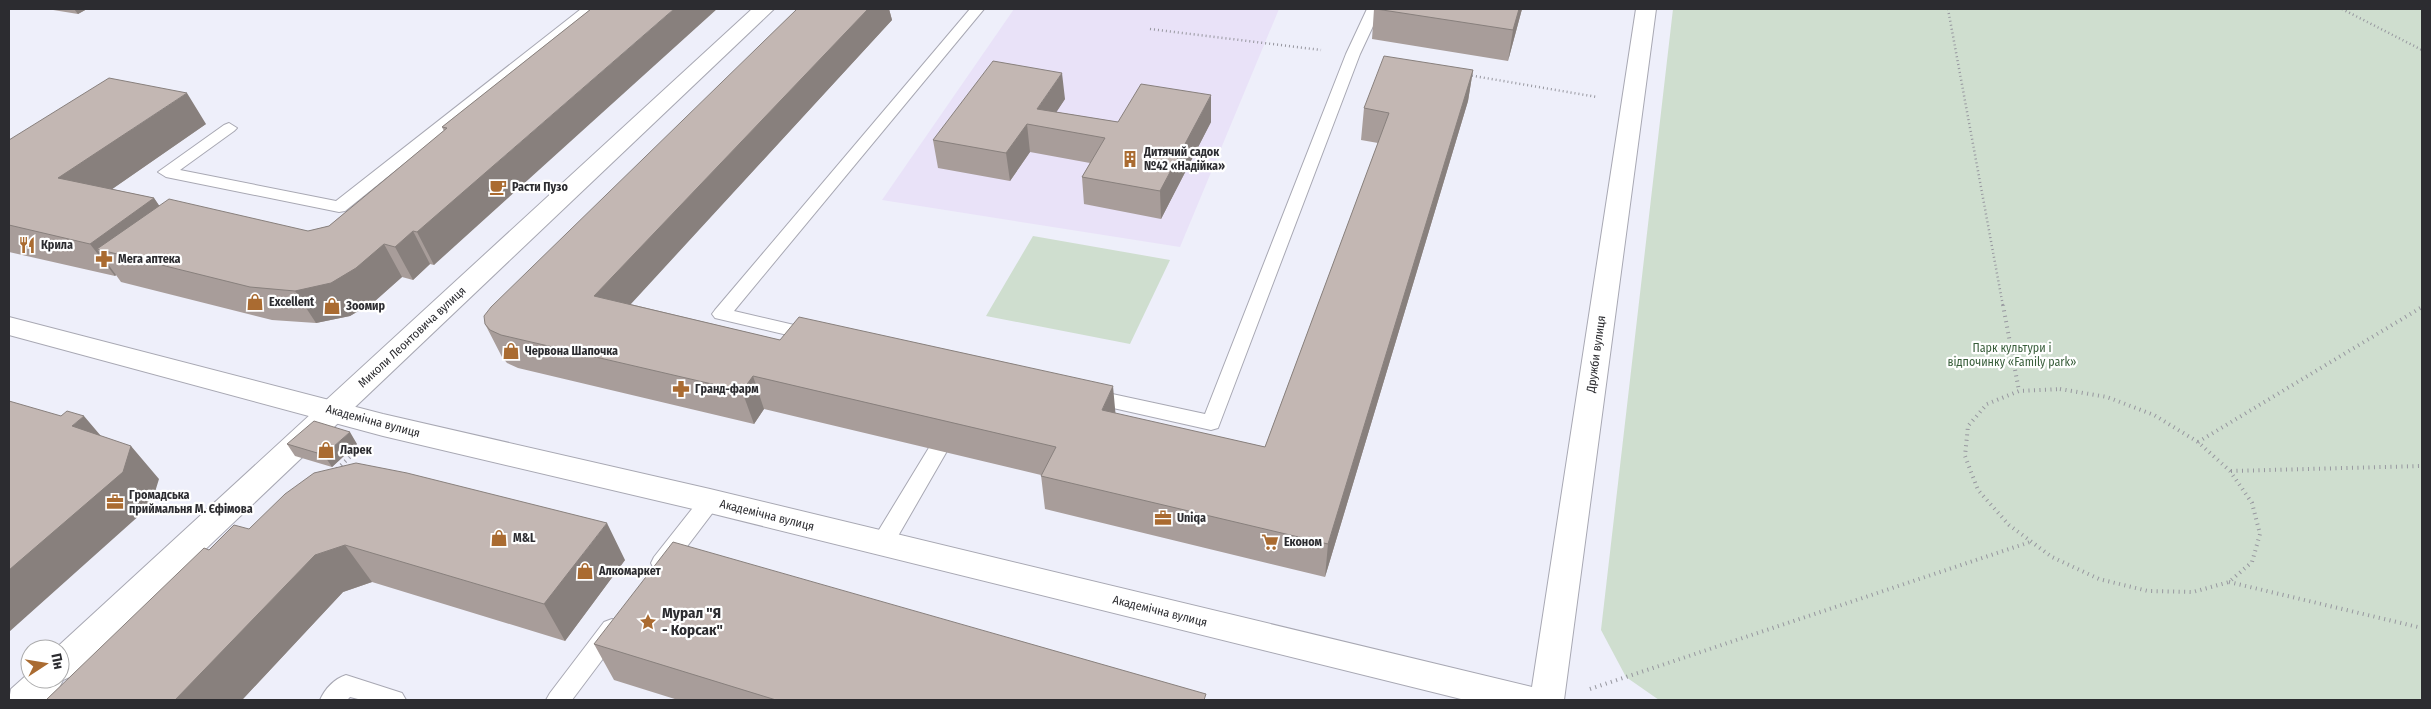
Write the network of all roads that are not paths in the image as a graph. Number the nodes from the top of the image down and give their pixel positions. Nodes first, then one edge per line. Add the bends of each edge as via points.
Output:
1 (589, 9) edge
2 (764, 9) edge
3 (977, 9) edge
4 (1374, 9) edge
5 (1646, 9) edge
6 (229, 128) dead end
7 (9, 326) edge
8 (828, 338) edge
9 (1069, 392) edge
10 (334, 410) junction
11 (937, 451) edge
12 (710, 501) junction
13 (882, 544) junction
14 (651, 577) edge
15 (622, 616) edge
16 (70, 657) edge
17 (35, 689) edge
18 (23, 700) edge
19 (332, 700) edge
20 (394, 700) edge
21 (558, 700) edge
22 (1526, 700) edge
23 (1547, 700) edge

1 - 6 lane via 339,207 166,172
2 - 10 street, Миколи Леонтовича вулиця
3 - 8 lane via 720,314
4 - 9 lane via 1353,54 1211,423
5 - 23 street, Дружби вулиця
7 - 10 street, Академічна вулиця
10 - 12 street, Академічна вулиця via 383,425
10 - 16 street, Миколи Леонтовича вулиця
11 - 13 lane
12 - 13 street, Академічна вулиця
12 - 14 lane
13 - 22 street, Академічна вулиця
15 - 21 lane
17 - 18 street
19 - 20 lane via 346,685

